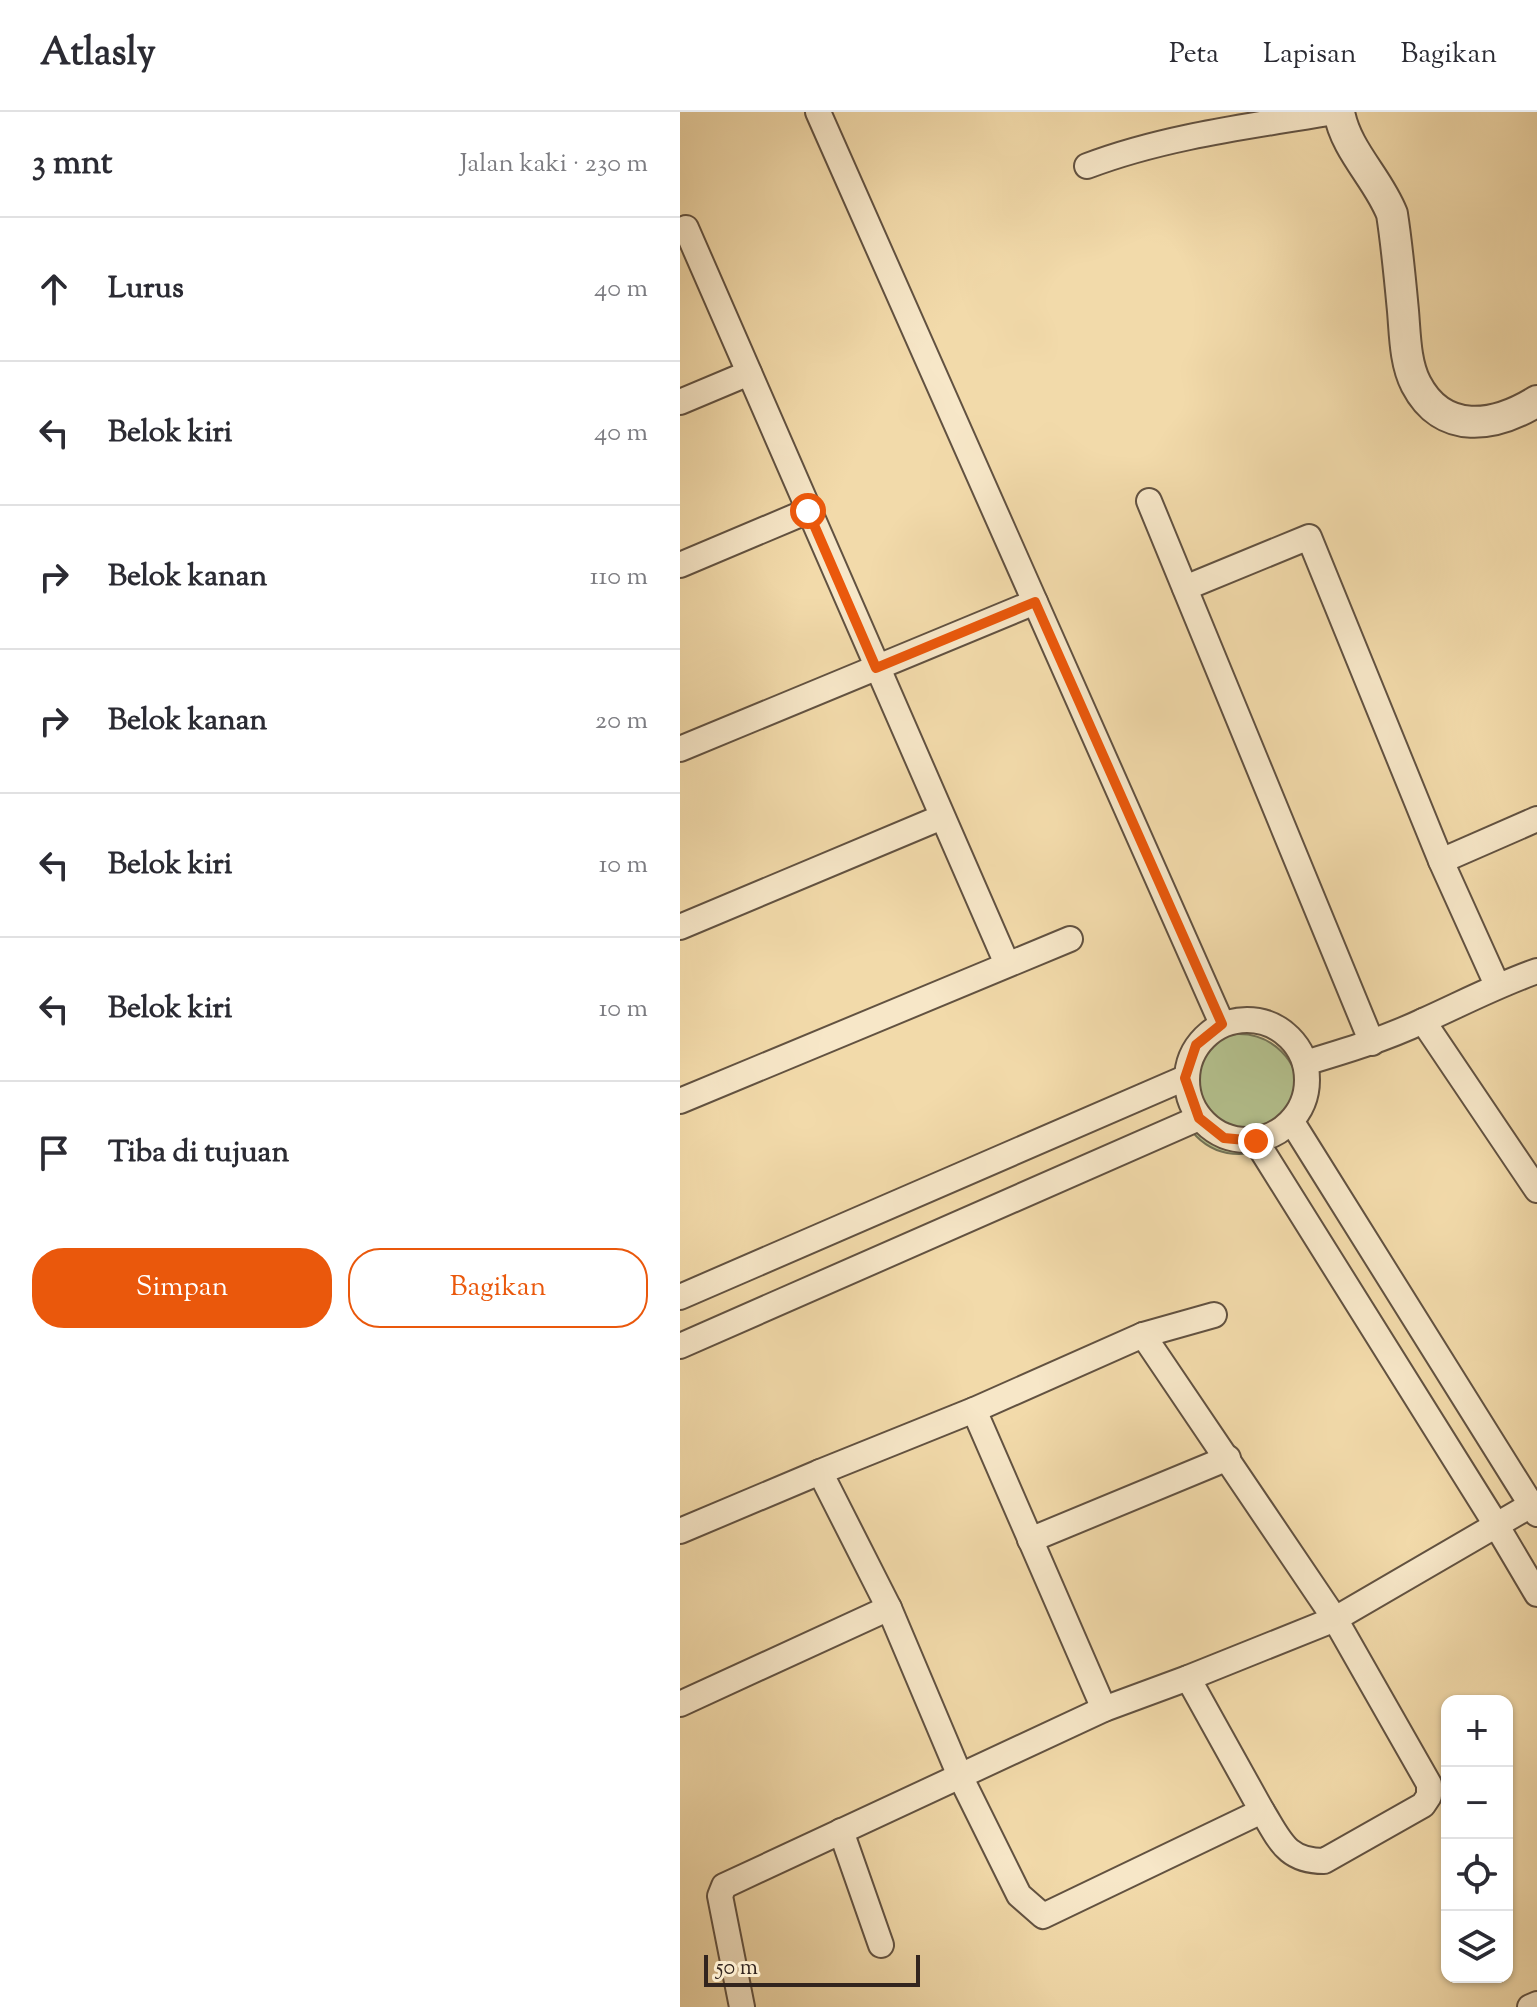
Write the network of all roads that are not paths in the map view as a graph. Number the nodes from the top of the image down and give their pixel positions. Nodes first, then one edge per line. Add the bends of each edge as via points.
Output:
1 (818, 112) edge
2 (1337, 112) edge
3 (1087, 166) dead end
4 (680, 231) edge
5 (749, 373) junction
6 (1537, 401) edge
7 (680, 402) edge
8 (1149, 501) dead end
9 (808, 511) junction
10 (680, 565) edge
11 (1185, 588) junction
12 (1035, 602) junction
13 (876, 668) junction
14 (680, 749) edge
15 (942, 817) junction
16 (1537, 819) edge
17 (1441, 861) junction
18 (680, 927) edge
19 (1070, 939) dead end
20 (1007, 964) junction
21 (1537, 971) edge
22 (1497, 985) junction
23 (1423, 1021) junction
24 (1222, 1024) junction
25 (1372, 1043) junction
26 (1305, 1063) junction
27 (1185, 1078) junction
28 (680, 1101) edge
29 (1199, 1118) junction
30 (1292, 1122) junction
31 (1256, 1141) junction
32 (1537, 1190) edge
33 (680, 1297) edge
34 (1214, 1315) dead end
35 (1143, 1335) junction
36 (680, 1346) edge
37 (974, 1410) junction
38 (1228, 1458) junction
39 (820, 1472) junction
40 (1534, 1509) edge
41 (1495, 1523) junction
42 (680, 1531) edge
43 (1030, 1540) junction
44 (1537, 1594) edge
45 (889, 1608) junction
46 (1335, 1619) junction
47 (1188, 1678) junction
48 (680, 1704) edge
49 (1104, 1709) junction
50 (960, 1776) junction
51 (1262, 1811) junction
52 (841, 1831) junction
53 (881, 1945) dead end
54 (1537, 2004) edge
55 (742, 2007) edge
56 (1530, 2007) edge

1 - 12 street
2 - 3 street via 1210,133
2 - 6 street via 1348,141 1392,214 1415,383 1445,416 1462,421 1499,419
4 - 5 street via 686,228
5 - 7 street
5 - 9 street
8 - 11 street
9 - 10 street
9 - 13 street
11 - 17 street via 1309,537
11 - 25 street
12 - 13 street
12 - 24 street
13 - 14 street
13 - 15 street
15 - 18 street
15 - 20 street
16 - 17 street
17 - 22 street
19 - 20 street
20 - 28 street
21 - 22 street
22 - 23 street
23 - 25 street
23 - 32 street
24 - 26 street via 1256,1019 1287,1034
24 - 27 street via 1196,1045
25 - 26 street
26 - 30 street via 1307,1094
27 - 29 street
27 - 33 street
29 - 31 street via 1224,1138
29 - 36 street
30 - 31 street via 1276,1135
30 - 40 street
31 - 41 street
34 - 35 street
35 - 37 street
35 - 38 street
37 - 39 street
37 - 43 street
38 - 43 street
38 - 46 street
39 - 42 street
39 - 45 street
40 - 41 street
41 - 44 street
41 - 46 street
43 - 49 street
45 - 48 street
45 - 50 street
46 - 47 street
46 - 51 street via 1429,1784 1429,1796 1423,1805 1324,1861 1306,1861 1288,1851
47 - 49 street
47 - 51 street
49 - 50 street
50 - 51 street via 1019,1895 1043,1916
50 - 52 street
52 - 53 street
52 - 55 street via 724,1886 720,1896
54 - 56 street

